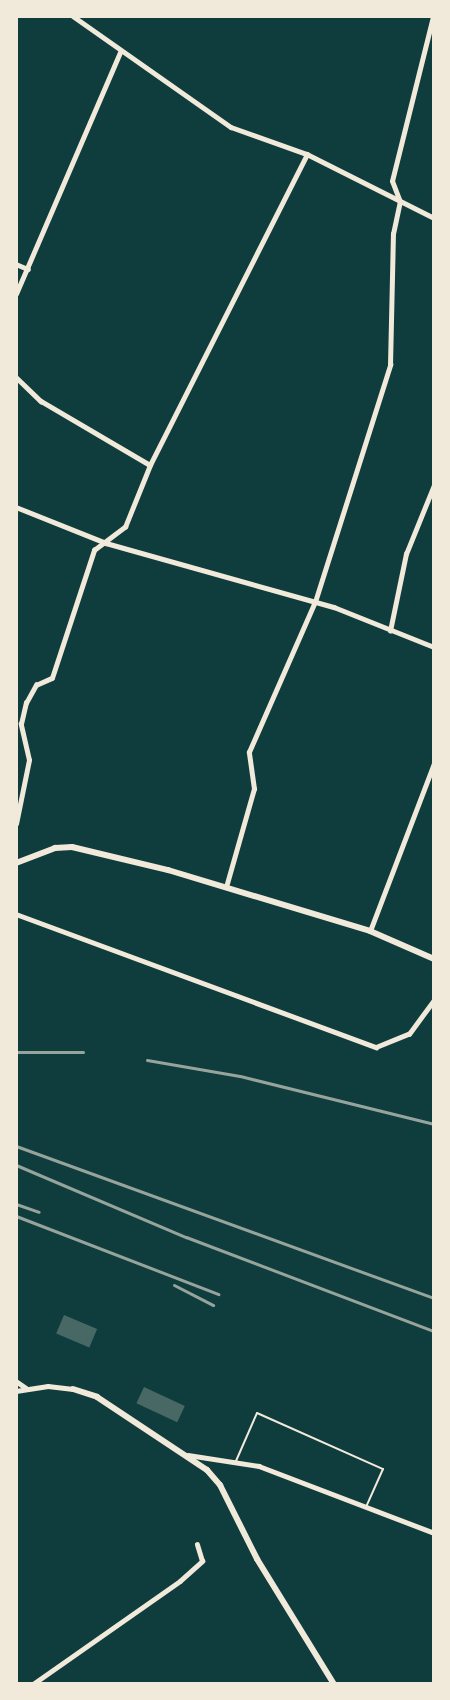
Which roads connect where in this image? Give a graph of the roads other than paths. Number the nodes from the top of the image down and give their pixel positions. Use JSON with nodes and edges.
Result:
{"nodes":[{"id":1,"x":73,"y":16,"type":"edge"},
{"id":2,"x":433,"y":16,"type":"edge"},
{"id":3,"x":120,"y":52,"type":"junction"},
{"id":4,"x":307,"y":154,"type":"junction"},
{"id":5,"x":400,"y":202,"type":"junction"},
{"id":6,"x":434,"y":218,"type":"edge"},
{"id":7,"x":16,"y":264,"type":"edge"},
{"id":8,"x":28,"y":269,"type":"junction"},
{"id":9,"x":16,"y":294,"type":"edge"},
{"id":10,"x":16,"y":377,"type":"edge"},
{"id":11,"x":150,"y":465,"type":"junction"},
{"id":12,"x":434,"y":485,"type":"edge"},
{"id":13,"x":16,"y":507,"type":"edge"},
{"id":14,"x":106,"y":543,"type":"junction"},
{"id":15,"x":315,"y":602,"type":"junction"},
{"id":16,"x":390,"y":631,"type":"junction"},
{"id":17,"x":434,"y":647,"type":"edge"},
{"id":18,"x":434,"y":763,"type":"edge"},
{"id":19,"x":16,"y":824,"type":"edge"},
{"id":20,"x":16,"y":863,"type":"edge"},
{"id":21,"x":226,"y":887,"type":"junction"},
{"id":22,"x":16,"y":914,"type":"edge"},
{"id":23,"x":370,"y":930,"type":"junction"},
{"id":24,"x":434,"y":959,"type":"edge"},
{"id":25,"x":434,"y":1000,"type":"edge"},
{"id":26,"x":16,"y":1381,"type":"edge"},
{"id":27,"x":26,"y":1388,"type":"junction"},
{"id":28,"x":73,"y":1389,"type":"joint"},
{"id":29,"x":16,"y":1391,"type":"edge"},
{"id":30,"x":188,"y":1455,"type":"junction"},
{"id":31,"x":235,"y":1463,"type":"junction"},
{"id":32,"x":366,"y":1507,"type":"junction"},
{"id":33,"x":434,"y":1533,"type":"edge"},
{"id":34,"x":197,"y":1545,"type":"dead end"},
{"id":35,"x":33,"y":1683,"type":"edge"},
{"id":36,"x":334,"y":1683,"type":"edge"}],
"edges":[{"from":1,"to":3,"type":"street"},
{"from":2,"to":5,"type":"street"},
{"from":3,"to":4,"type":"street"},
{"from":3,"to":8,"type":"street"},
{"from":4,"to":5,"type":"street"},
{"from":4,"to":11,"type":"street"},
{"from":5,"to":6,"type":"street"},
{"from":5,"to":15,"type":"street"},
{"from":7,"to":8,"type":"street"},
{"from":8,"to":9,"type":"street"},
{"from":10,"to":11,"type":"street"},
{"from":11,"to":14,"type":"street"},
{"from":12,"to":16,"type":"street"},
{"from":13,"to":14,"type":"street"},
{"from":14,"to":15,"type":"street"},
{"from":14,"to":19,"type":"street"},
{"from":15,"to":16,"type":"street"},
{"from":15,"to":21,"type":"street"},
{"from":16,"to":17,"type":"street"},
{"from":18,"to":23,"type":"street"},
{"from":20,"to":21,"type":"street"},
{"from":21,"to":23,"type":"street"},
{"from":22,"to":25,"type":"street"},
{"from":23,"to":24,"type":"street"},
{"from":26,"to":27,"type":"street"},
{"from":27,"to":28,"type":"street"},
{"from":27,"to":29,"type":"street"},
{"from":28,"to":30,"type":"street"},
{"from":30,"to":31,"type":"street"},
{"from":30,"to":36,"type":"street"},
{"from":31,"to":32,"type":"street"},
{"from":31,"to":32,"type":"lane"},
{"from":32,"to":33,"type":"street"},
{"from":34,"to":35,"type":"street"}]}
